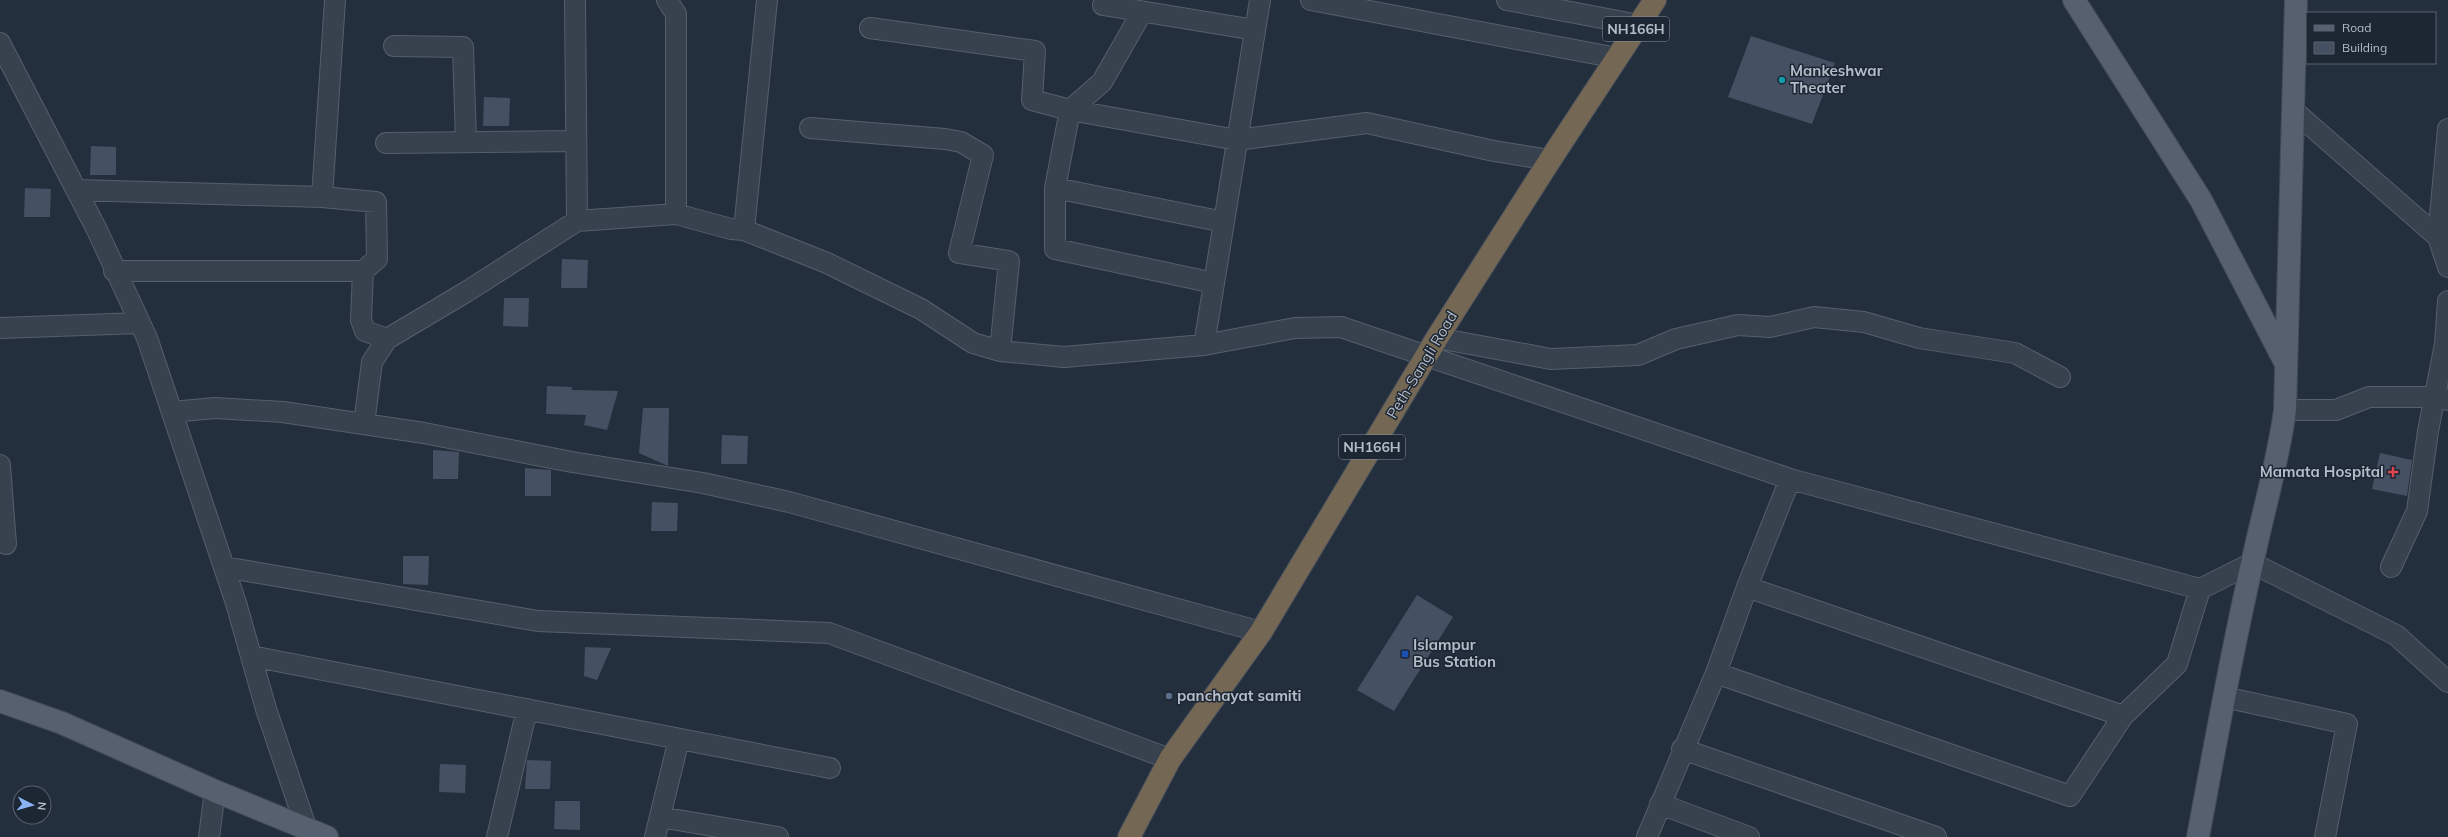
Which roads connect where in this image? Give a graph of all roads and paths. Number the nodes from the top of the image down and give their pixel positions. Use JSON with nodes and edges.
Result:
{"nodes":[{"id":1,"x":335,"y":0,"type":"edge"},
{"id":2,"x":576,"y":0,"type":"edge"},
{"id":3,"x":667,"y":0,"type":"edge"},
{"id":4,"x":767,"y":0,"type":"edge"},
{"id":5,"x":1260,"y":0,"type":"edge"},
{"id":6,"x":1311,"y":0,"type":"edge"},
{"id":7,"x":1507,"y":0,"type":"edge"},
{"id":8,"x":1655,"y":0,"type":"edge"},
{"id":9,"x":2074,"y":0,"type":"edge"},
{"id":10,"x":2296,"y":0,"type":"edge"},
{"id":11,"x":1103,"y":5,"type":"dead end"},
{"id":12,"x":1142,"y":12,"type":"junction"},
{"id":13,"x":1639,"y":25,"type":"junction"},
{"id":14,"x":870,"y":28,"type":"dead end"},
{"id":15,"x":1255,"y":30,"type":"junction"},
{"id":16,"x":0,"y":44,"type":"edge"},
{"id":17,"x":394,"y":46,"type":"dead end"},
{"id":18,"x":1617,"y":58,"type":"junction"},
{"id":19,"x":1070,"y":110,"type":"junction"},
{"id":20,"x":2294,"y":111,"type":"junction"},
{"id":21,"x":810,"y":128,"type":"dead end"},
{"id":22,"x":2448,"y":129,"type":"edge"},
{"id":23,"x":1237,"y":140,"type":"junction"},
{"id":24,"x":575,"y":141,"type":"junction"},
{"id":25,"x":466,"y":142,"type":"junction"},
{"id":26,"x":386,"y":144,"type":"dead end"},
{"id":27,"x":1550,"y":160,"type":"junction"},
{"id":28,"x":1055,"y":188,"type":"junction"},
{"id":29,"x":76,"y":190,"type":"junction"},
{"id":30,"x":322,"y":197,"type":"junction"},
{"id":31,"x":676,"y":214,"type":"junction"},
{"id":32,"x":577,"y":221,"type":"junction"},
{"id":33,"x":1224,"y":222,"type":"junction"},
{"id":34,"x":744,"y":230,"type":"junction"},
{"id":35,"x":2443,"y":238,"type":"edge"},
{"id":36,"x":2448,"y":267,"type":"edge"},
{"id":37,"x":114,"y":271,"type":"junction"},
{"id":38,"x":363,"y":271,"type":"junction"},
{"id":39,"x":1214,"y":283,"type":"junction"},
{"id":40,"x":2448,"y":301,"type":"edge"},
{"id":41,"x":140,"y":323,"type":"junction"},
{"id":42,"x":0,"y":328,"type":"edge"},
{"id":43,"x":387,"y":340,"type":"junction"},
{"id":44,"x":1204,"y":345,"type":"junction"},
{"id":45,"x":2446,"y":345,"type":"edge"},
{"id":46,"x":1432,"y":347,"type":"junction"},
{"id":47,"x":1000,"y":351,"type":"junction"},
{"id":48,"x":2287,"y":365,"type":"junction"},
{"id":49,"x":2060,"y":377,"type":"dead end"},
{"id":50,"x":2441,"y":398,"type":"edge"},
{"id":51,"x":2285,"y":410,"type":"junction"},
{"id":52,"x":172,"y":412,"type":"junction"},
{"id":53,"x":364,"y":424,"type":"junction"},
{"id":54,"x":0,"y":465,"type":"edge"},
{"id":55,"x":1790,"y":479,"type":"junction"},
{"id":56,"x":6,"y":544,"type":"dead end"},
{"id":57,"x":2252,"y":563,"type":"junction"},
{"id":58,"x":224,"y":567,"type":"junction"},
{"id":59,"x":2391,"y":567,"type":"dead end"},
{"id":60,"x":1747,"y":587,"type":"junction"},
{"id":61,"x":2200,"y":589,"type":"junction"},
{"id":62,"x":1261,"y":632,"type":"junction"},
{"id":63,"x":251,"y":656,"type":"junction"},
{"id":64,"x":1716,"y":673,"type":"junction"},
{"id":65,"x":2448,"y":682,"type":"edge"},
{"id":66,"x":2224,"y":696,"type":"junction"},
{"id":67,"x":0,"y":701,"type":"edge"},
{"id":68,"x":527,"y":709,"type":"junction"},
{"id":69,"x":2123,"y":716,"type":"junction"},
{"id":70,"x":679,"y":739,"type":"junction"},
{"id":71,"x":1682,"y":749,"type":"junction"},
{"id":72,"x":1170,"y":759,"type":"junction"},
{"id":73,"x":830,"y":768,"type":"dead end"},
{"id":74,"x":215,"y":791,"type":"junction"},
{"id":75,"x":1660,"y":804,"type":"junction"},
{"id":76,"x":660,"y":816,"type":"junction"},
{"id":77,"x":307,"y":834,"type":"edge"},
{"id":78,"x":209,"y":837,"type":"edge"},
{"id":79,"x":327,"y":837,"type":"edge"},
{"id":80,"x":497,"y":837,"type":"edge"},
{"id":81,"x":656,"y":837,"type":"edge"},
{"id":82,"x":778,"y":837,"type":"edge"},
{"id":83,"x":1129,"y":837,"type":"edge"},
{"id":84,"x":1647,"y":837,"type":"edge"},
{"id":85,"x":1749,"y":837,"type":"edge"},
{"id":86,"x":1936,"y":837,"type":"edge"},
{"id":87,"x":2198,"y":837,"type":"edge"},
{"id":88,"x":2325,"y":837,"type":"edge"}],
"edges":[{"from":1,"to":30,"type":"street"},
{"from":2,"to":24,"type":"street"},
{"from":3,"to":31,"type":"street"},
{"from":4,"to":34,"type":"street"},
{"from":5,"to":15,"type":"street"},
{"from":6,"to":18,"type":"street"},
{"from":7,"to":13,"type":"street"},
{"from":8,"to":13,"type":"highway","number":"NH166H"},
{"from":9,"to":48,"type":"main road"},
{"from":10,"to":20,"type":"main road"},
{"from":11,"to":12,"type":"street"},
{"from":12,"to":15,"type":"street"},
{"from":12,"to":19,"type":"street"},
{"from":13,"to":18,"type":"highway","number":"NH166H"},
{"from":14,"to":19,"type":"street"},
{"from":15,"to":23,"type":"street"},
{"from":16,"to":29,"type":"street"},
{"from":17,"to":25,"type":"street"},
{"from":18,"to":27,"type":"highway","name":"Peth-Sangli Road","number":"NH166H"},
{"from":19,"to":23,"type":"street"},
{"from":19,"to":28,"type":"street"},
{"from":20,"to":35,"type":"street"},
{"from":20,"to":48,"type":"main road"},
{"from":21,"to":47,"type":"street"},
{"from":22,"to":35,"type":"street"},
{"from":23,"to":27,"type":"street"},
{"from":23,"to":33,"type":"street"},
{"from":24,"to":25,"type":"street"},
{"from":24,"to":32,"type":"street"},
{"from":25,"to":26,"type":"street"},
{"from":27,"to":46,"type":"highway","name":"Peth-Sangli Road","number":"NH166H"},
{"from":28,"to":33,"type":"street"},
{"from":28,"to":39,"type":"street"},
{"from":29,"to":30,"type":"street"},
{"from":29,"to":37,"type":"street"},
{"from":30,"to":38,"type":"street"},
{"from":31,"to":32,"type":"street"},
{"from":31,"to":34,"type":"street"},
{"from":32,"to":43,"type":"street"},
{"from":33,"to":39,"type":"street"},
{"from":34,"to":47,"type":"street"},
{"from":35,"to":36,"type":"street"},
{"from":37,"to":38,"type":"street"},
{"from":37,"to":41,"type":"street"},
{"from":38,"to":43,"type":"street"},
{"from":39,"to":44,"type":"street"},
{"from":40,"to":45,"type":"street"},
{"from":41,"to":42,"type":"street"},
{"from":41,"to":52,"type":"street"},
{"from":43,"to":53,"type":"street"},
{"from":44,"to":46,"type":"street"},
{"from":44,"to":47,"type":"street"},
{"from":45,"to":50,"type":"street"},
{"from":46,"to":49,"type":"street"},
{"from":46,"to":55,"type":"street"},
{"from":46,"to":62,"type":"highway","name":"Peth-Sangli Road","number":"NH166H"},
{"from":48,"to":51,"type":"main road"},
{"from":50,"to":51,"type":"street"},
{"from":50,"to":59,"type":"street"},
{"from":51,"to":57,"type":"main road"},
{"from":52,"to":53,"type":"street"},
{"from":52,"to":58,"type":"street"},
{"from":53,"to":62,"type":"street"},
{"from":54,"to":56,"type":"street"},
{"from":55,"to":60,"type":"street"},
{"from":55,"to":61,"type":"street"},
{"from":57,"to":61,"type":"street"},
{"from":57,"to":65,"type":"street"},
{"from":57,"to":66,"type":"main road"},
{"from":58,"to":63,"type":"street"},
{"from":58,"to":72,"type":"street"},
{"from":60,"to":64,"type":"street"},
{"from":60,"to":69,"type":"street"},
{"from":61,"to":69,"type":"street"},
{"from":62,"to":72,"type":"highway","name":"Peth-Sangli Road","number":"NH166H"},
{"from":63,"to":68,"type":"street"},
{"from":63,"to":77,"type":"street"},
{"from":64,"to":69,"type":"street"},
{"from":64,"to":71,"type":"street"},
{"from":66,"to":87,"type":"main road"},
{"from":66,"to":88,"type":"street"},
{"from":67,"to":74,"type":"main road"},
{"from":68,"to":70,"type":"street"},
{"from":68,"to":80,"type":"street"},
{"from":70,"to":73,"type":"street"},
{"from":70,"to":76,"type":"street"},
{"from":71,"to":75,"type":"street"},
{"from":71,"to":86,"type":"street"},
{"from":72,"to":83,"type":"highway","name":"Peth-Sangli Road","number":"NH166H"},
{"from":74,"to":77,"type":"main road"},
{"from":74,"to":78,"type":"street"},
{"from":75,"to":84,"type":"street"},
{"from":75,"to":85,"type":"street"},
{"from":76,"to":81,"type":"street"},
{"from":76,"to":82,"type":"street"},
{"from":77,"to":79,"type":"main road"}]}
